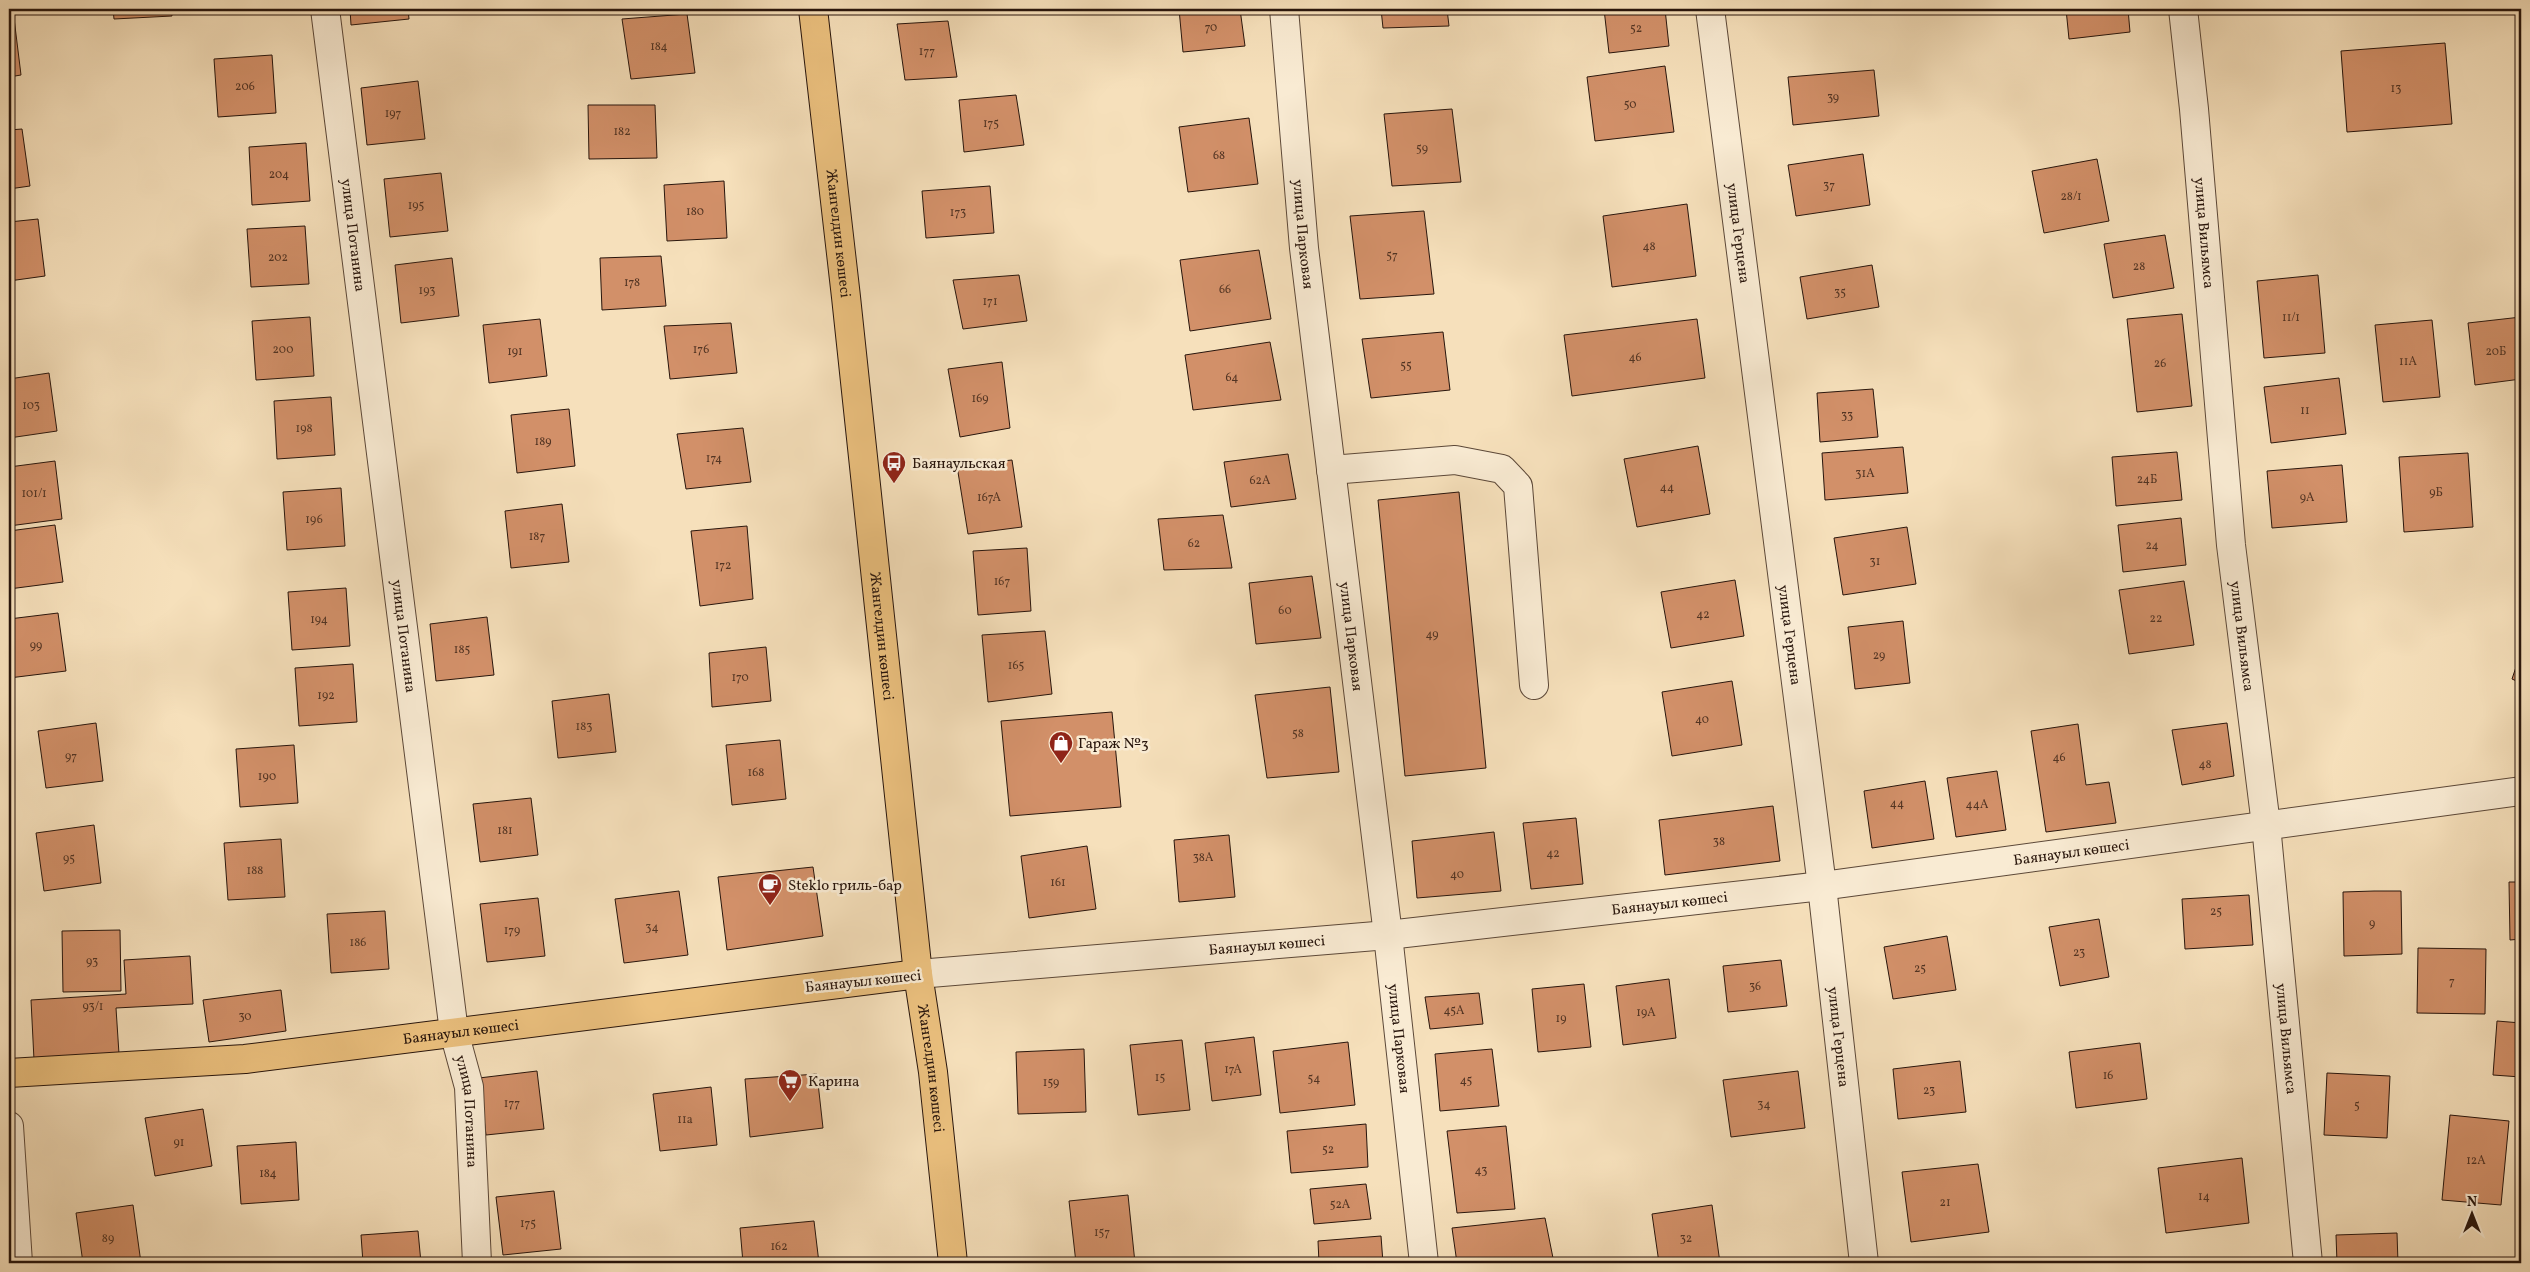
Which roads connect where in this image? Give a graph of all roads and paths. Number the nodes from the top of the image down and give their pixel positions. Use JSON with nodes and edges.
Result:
{"nodes":[{"id":1,"x":325,"y":9,"type":"edge"},
{"id":2,"x":813,"y":9,"type":"edge"},
{"id":3,"x":1284,"y":9,"type":"edge"},
{"id":4,"x":1710,"y":9,"type":"edge"},
{"id":5,"x":2183,"y":9,"type":"edge"},
{"id":6,"x":1331,"y":470,"type":"junction"},
{"id":7,"x":1534,"y":685,"type":"dead end"},
{"id":8,"x":2521,"y":790,"type":"edge"},
{"id":9,"x":2266,"y":825,"type":"junction"},
{"id":10,"x":1822,"y":886,"type":"junction"},
{"id":11,"x":1388,"y":935,"type":"junction"},
{"id":12,"x":918,"y":974,"type":"junction"},
{"id":13,"x":454,"y":1032,"type":"junction"},
{"id":14,"x":9,"y":1073,"type":"edge"},
{"id":15,"x":9,"y":1126,"type":"edge"},
{"id":16,"x":18,"y":1263,"type":"edge"},
{"id":17,"x":477,"y":1263,"type":"edge"},
{"id":18,"x":953,"y":1263,"type":"edge"},
{"id":19,"x":1424,"y":1263,"type":"edge"},
{"id":20,"x":1864,"y":1263,"type":"edge"},
{"id":21,"x":2308,"y":1263,"type":"edge"}],
"edges":[{"from":1,"to":13,"type":"street","name":"улица Потанина"},
{"from":2,"to":12,"type":"main road","name":"Жангелдин көшесі"},
{"from":3,"to":6,"type":"street","name":"улица Парковая"},
{"from":4,"to":10,"type":"street","name":"улица Герцена"},
{"from":5,"to":9,"type":"street","name":"улица Вильямса"},
{"from":6,"to":7,"type":"street"},
{"from":6,"to":11,"type":"street","name":"улица Парковая"},
{"from":8,"to":9,"type":"street","name":"Баянауыл көшесі"},
{"from":9,"to":10,"type":"street","name":"Баянауыл көшесі"},
{"from":9,"to":21,"type":"street","name":"улица Вильямса"},
{"from":10,"to":11,"type":"street","name":"Баянауыл көшесі"},
{"from":10,"to":20,"type":"street","name":"улица Герцена"},
{"from":11,"to":12,"type":"street","name":"Баянауыл көшесі"},
{"from":11,"to":19,"type":"street","name":"улица Парковая"},
{"from":12,"to":13,"type":"main road","name":"Баянауыл көшесі"},
{"from":12,"to":18,"type":"main road","name":"Жангелдин көшесі"},
{"from":13,"to":14,"type":"main road","name":"Баянауыл көшесі"},
{"from":13,"to":17,"type":"street","name":"улица Потанина"},
{"from":15,"to":16,"type":"street"}]}
